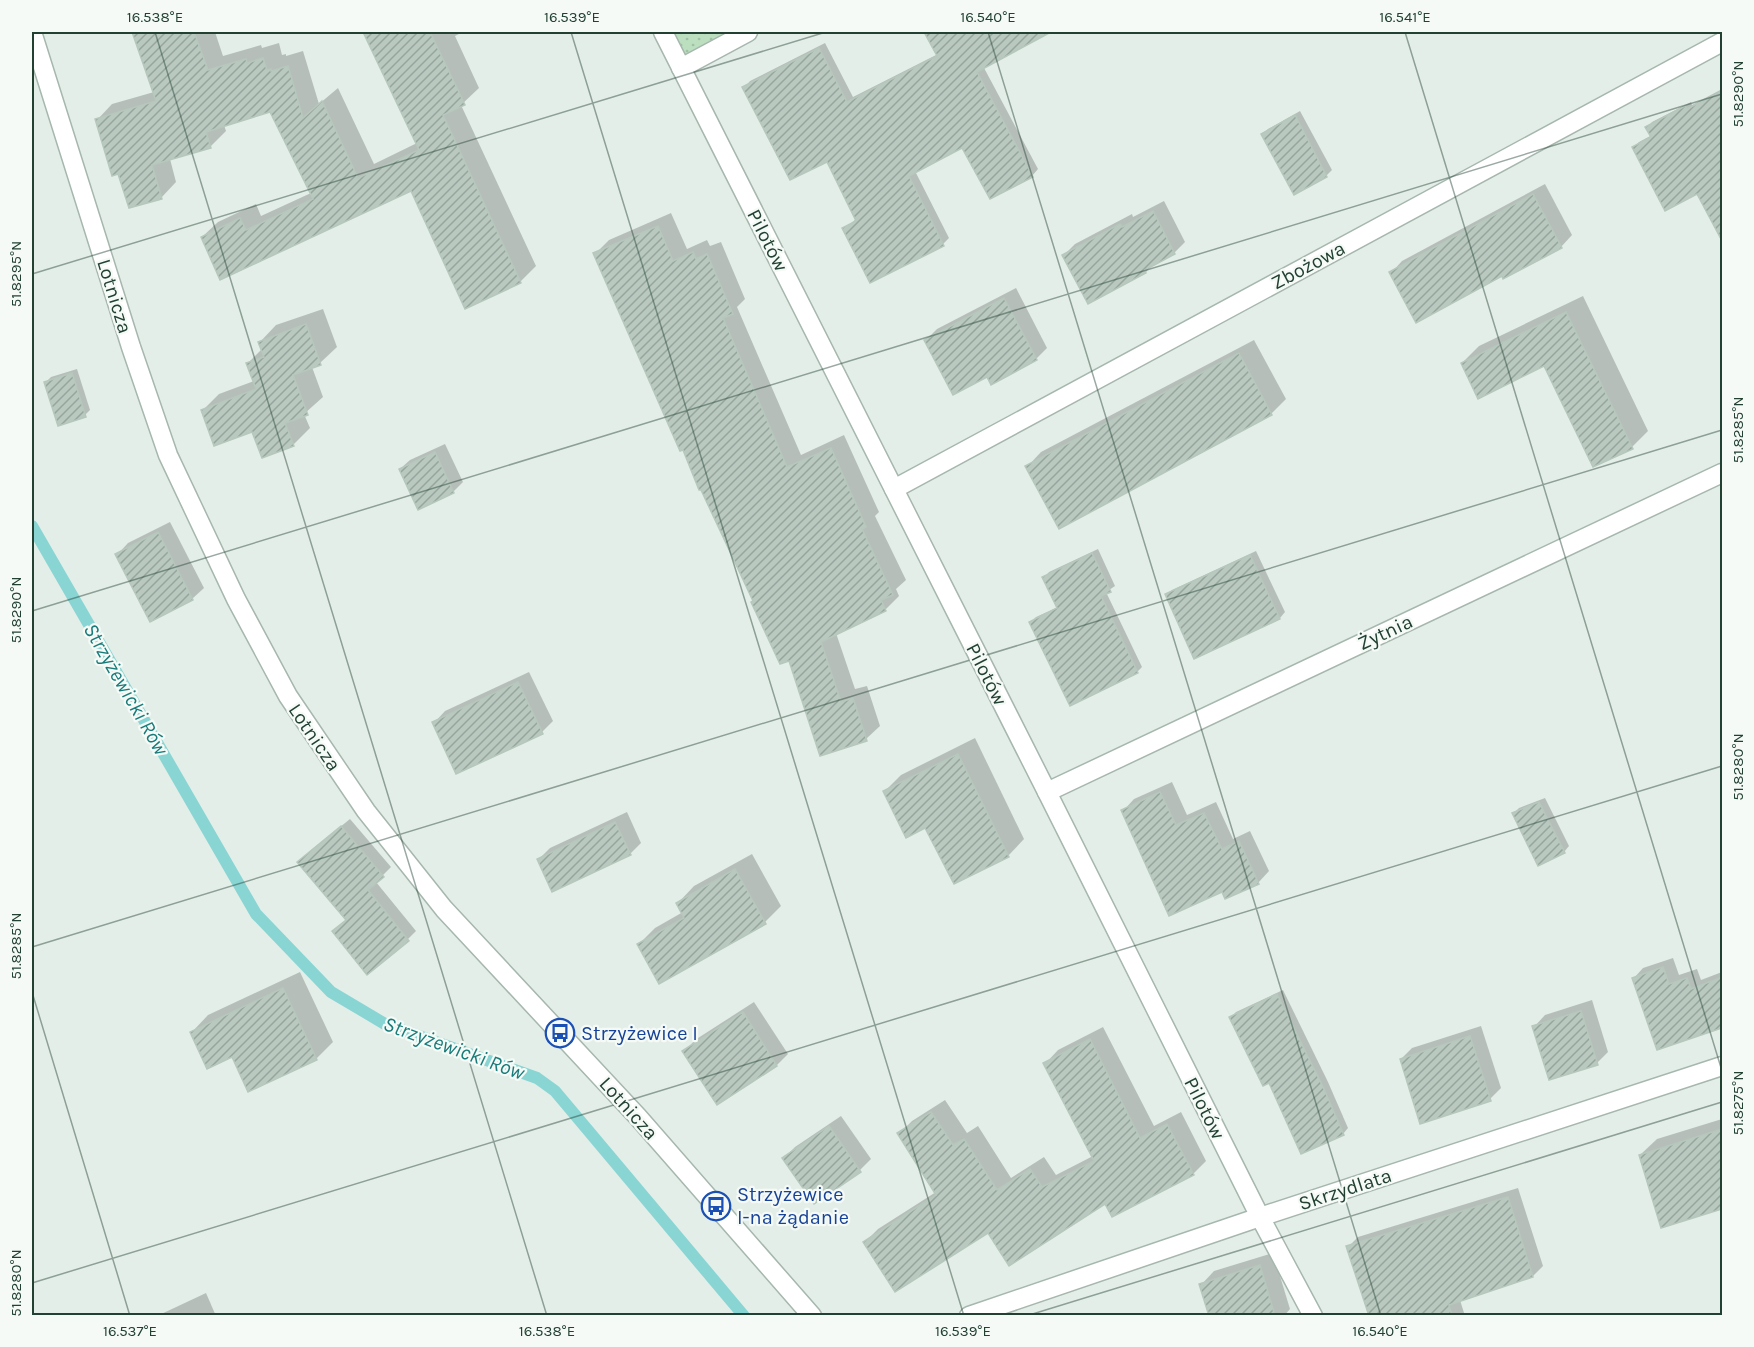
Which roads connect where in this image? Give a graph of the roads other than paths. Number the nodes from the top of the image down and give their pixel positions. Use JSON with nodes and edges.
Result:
{"nodes":[{"id":1,"x":32,"y":32,"type":"edge"},
{"id":2,"x":663,"y":32,"type":"edge"},
{"id":3,"x":748,"y":32,"type":"edge"},
{"id":4,"x":1722,"y":42,"type":"edge"},
{"id":5,"x":681,"y":68,"type":"junction"},
{"id":6,"x":1722,"y":473,"type":"edge"},
{"id":7,"x":894,"y":489,"type":"junction"},
{"id":8,"x":1047,"y":792,"type":"junction"},
{"id":9,"x":1722,"y":1066,"type":"edge"},
{"id":10,"x":1260,"y":1217,"type":"junction"},
{"id":11,"x":812,"y":1316,"type":"edge"},
{"id":12,"x":969,"y":1316,"type":"edge"},
{"id":13,"x":1313,"y":1316,"type":"edge"}],
"edges":[{"from":1,"to":11,"type":"street","name":"Lotnicza"},
{"from":2,"to":5,"type":"street","name":"Pilotów"},
{"from":3,"to":5,"type":"street"},
{"from":4,"to":7,"type":"street","name":"Zbożowa"},
{"from":5,"to":7,"type":"street","name":"Pilotów"},
{"from":6,"to":8,"type":"street","name":"Żytnia"},
{"from":7,"to":8,"type":"street","name":"Pilotów"},
{"from":8,"to":10,"type":"street","name":"Pilotów"},
{"from":9,"to":10,"type":"street","name":"Skrzydlata"},
{"from":10,"to":12,"type":"street","name":"Skrzydlata"},
{"from":10,"to":13,"type":"street","name":"Pilotów"}]}
